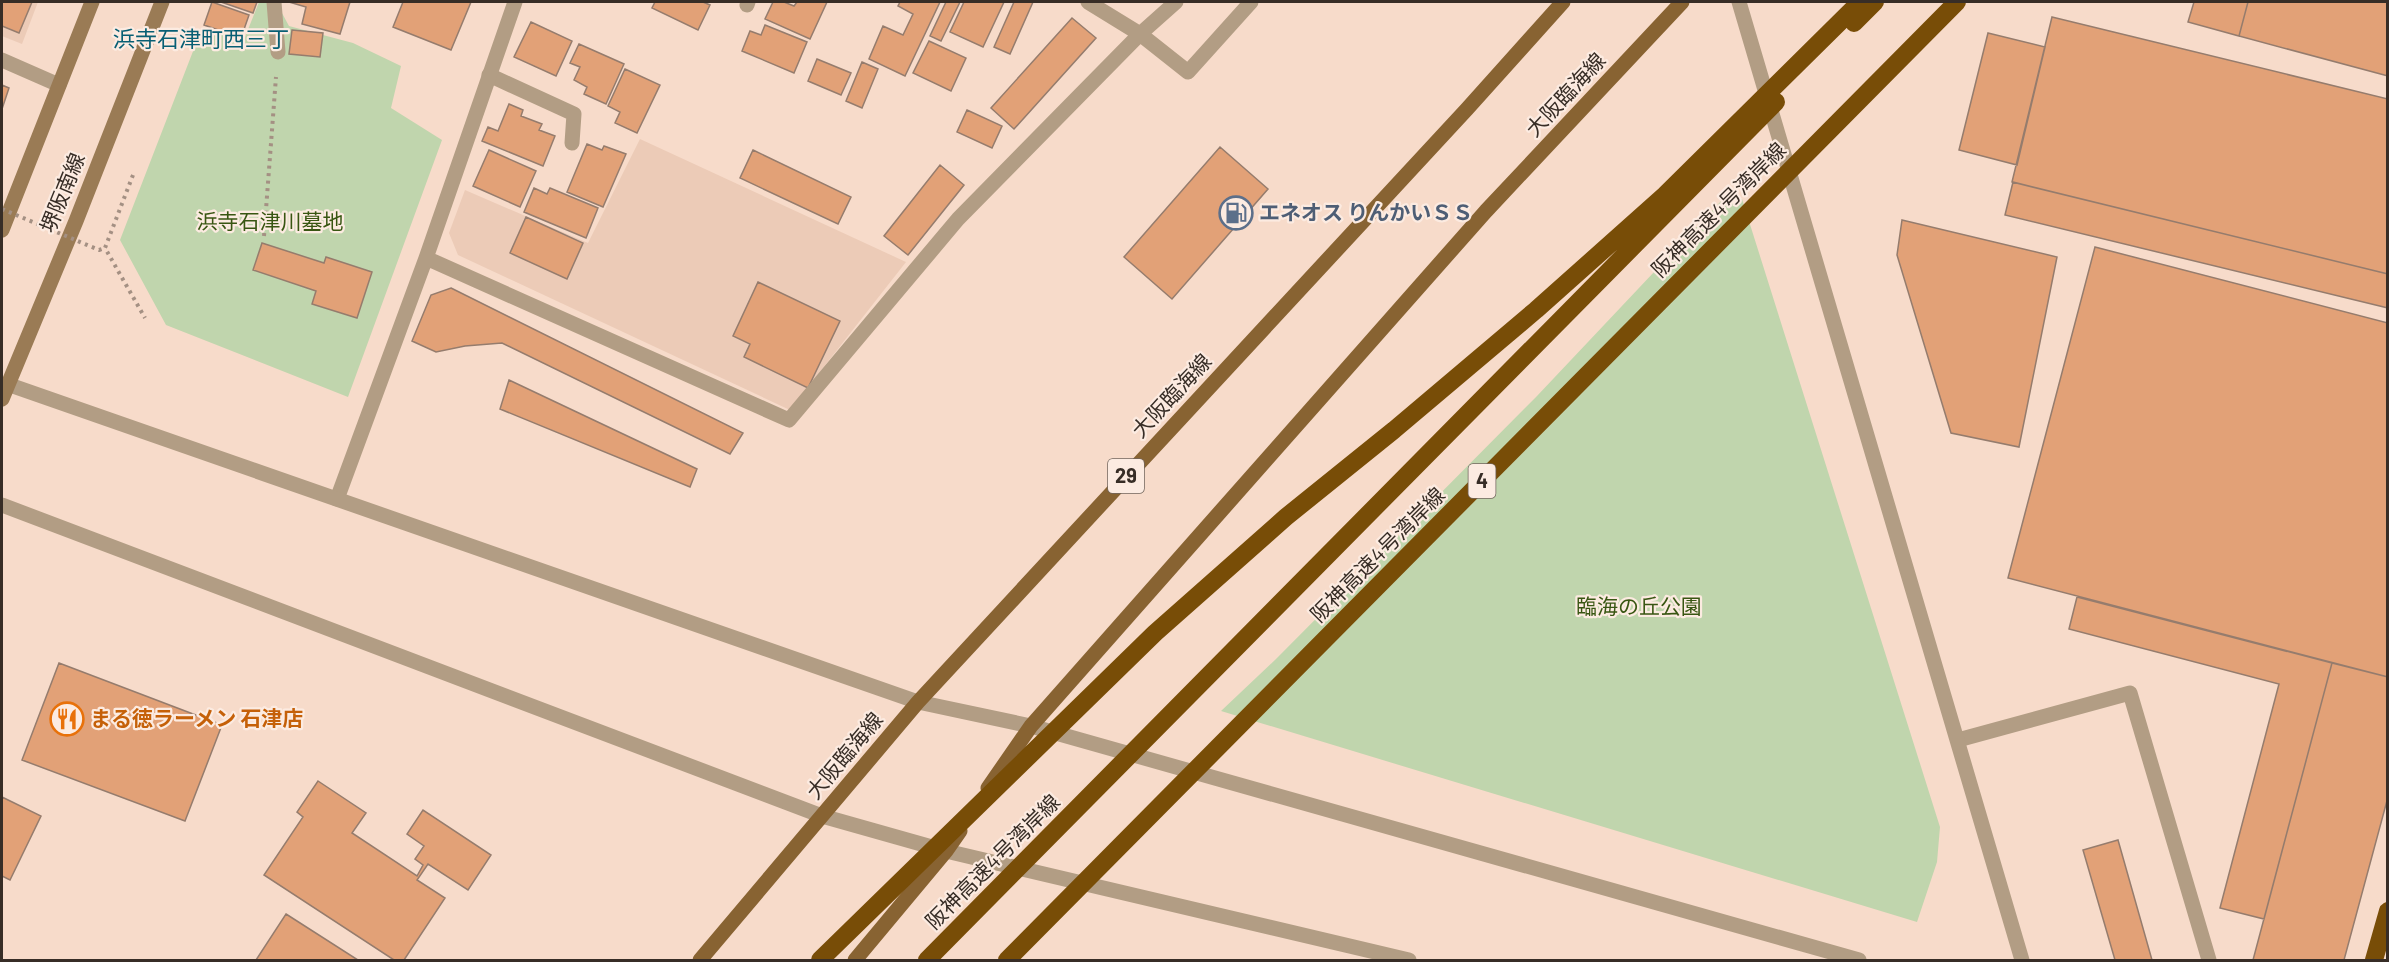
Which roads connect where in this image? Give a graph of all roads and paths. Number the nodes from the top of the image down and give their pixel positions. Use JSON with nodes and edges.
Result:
{"nodes":[{"id":1,"x":92,"y":2,"type":"edge"},
{"id":2,"x":162,"y":2,"type":"edge"},
{"id":3,"x":274,"y":2,"type":"edge"},
{"id":4,"x":515,"y":2,"type":"edge"},
{"id":5,"x":1088,"y":2,"type":"edge"},
{"id":6,"x":1176,"y":2,"type":"edge"},
{"id":7,"x":1251,"y":2,"type":"edge"},
{"id":8,"x":1563,"y":2,"type":"edge"},
{"id":9,"x":1682,"y":2,"type":"edge"},
{"id":10,"x":1738,"y":2,"type":"edge"},
{"id":11,"x":1860,"y":2,"type":"edge"},
{"id":12,"x":1875,"y":2,"type":"edge"},
{"id":13,"x":1957,"y":2,"type":"edge"},
{"id":14,"x":1140,"y":34,"type":"junction"},
{"id":15,"x":278,"y":52,"type":"joint"},
{"id":16,"x":2,"y":60,"type":"edge"},
{"id":17,"x":489,"y":75,"type":"junction"},
{"id":18,"x":59,"y":85,"type":"junction"},
{"id":19,"x":572,"y":143,"type":"dead end"},
{"id":20,"x":133,"y":175,"type":"dead end"},
{"id":21,"x":2,"y":209,"type":"edge"},
{"id":22,"x":2,"y":230,"type":"edge"},
{"id":23,"x":264,"y":236,"type":"dead end"},
{"id":24,"x":105,"y":248,"type":"junction"},
{"id":25,"x":426,"y":258,"type":"junction"},
{"id":26,"x":144,"y":318,"type":"dead end"},
{"id":27,"x":4,"y":385,"type":"edge"},
{"id":28,"x":2,"y":399,"type":"edge"},
{"id":29,"x":337,"y":499,"type":"junction"},
{"id":30,"x":2,"y":505,"type":"edge"},
{"id":31,"x":918,"y":702,"type":"junction"},
{"id":32,"x":1031,"y":726,"type":"junction"},
{"id":33,"x":1958,"y":740,"type":"junction"},
{"id":34,"x":822,"y":816,"type":"junction"},
{"id":35,"x":946,"y":851,"type":"junction"},
{"id":36,"x":2388,"y":911,"type":"edge"},
{"id":37,"x":700,"y":960,"type":"edge"},
{"id":38,"x":820,"y":960,"type":"edge"},
{"id":39,"x":855,"y":960,"type":"edge"},
{"id":40,"x":927,"y":960,"type":"edge"},
{"id":41,"x":1007,"y":960,"type":"edge"},
{"id":42,"x":1409,"y":960,"type":"edge"},
{"id":43,"x":1858,"y":960,"type":"edge"},
{"id":44,"x":2022,"y":960,"type":"edge"},
{"id":45,"x":2209,"y":960,"type":"edge"},
{"id":46,"x":2374,"y":960,"type":"edge"}],
"edges":[{"from":1,"to":18,"type":"main road","name":"堺阪南線"},
{"from":2,"to":27,"type":"main road","name":"堺阪南線"},
{"from":3,"to":15,"type":"street"},
{"from":4,"to":17,"type":"street"},
{"from":5,"to":14,"type":"street"},
{"from":6,"to":14,"type":"street"},
{"from":7,"to":14,"type":"street"},
{"from":8,"to":31,"type":"main road","name":"大阪臨海線","number":"29"},
{"from":9,"to":32,"type":"main road","name":"大阪臨海線"},
{"from":10,"to":33,"type":"street"},
{"from":11,"to":38,"type":"highway","bridge":true},
{"from":12,"to":40,"type":"highway","name":"阪神高速4号湾岸線","bridge":true},
{"from":13,"to":41,"type":"highway","name":"阪神高速4号湾岸線","number":"4","bridge":true},
{"from":14,"to":25,"type":"street"},
{"from":15,"to":23,"type":"path"},
{"from":16,"to":18,"type":"street"},
{"from":17,"to":19,"type":"street"},
{"from":17,"to":25,"type":"street"},
{"from":18,"to":22,"type":"main road","name":"堺阪南線"},
{"from":20,"to":24,"type":"path"},
{"from":21,"to":24,"type":"path","bridge":true},
{"from":24,"to":26,"type":"path"},
{"from":25,"to":29,"type":"street"},
{"from":27,"to":28,"type":"main road","name":"堺阪南線"},
{"from":27,"to":29,"type":"street"},
{"from":29,"to":31,"type":"street"},
{"from":30,"to":34,"type":"street"},
{"from":31,"to":32,"type":"street"},
{"from":31,"to":34,"type":"main road","name":"大阪臨海線","number":"29"},
{"from":32,"to":35,"type":"main road","name":"大阪臨海線"},
{"from":32,"to":43,"type":"street"},
{"from":33,"to":44,"type":"street"},
{"from":33,"to":45,"type":"street"},
{"from":34,"to":35,"type":"street"},
{"from":34,"to":37,"type":"main road","name":"大阪臨海線","number":"29"},
{"from":35,"to":39,"type":"main road","name":"大阪臨海線"},
{"from":35,"to":42,"type":"street"},
{"from":36,"to":46,"type":"highway"}]}
